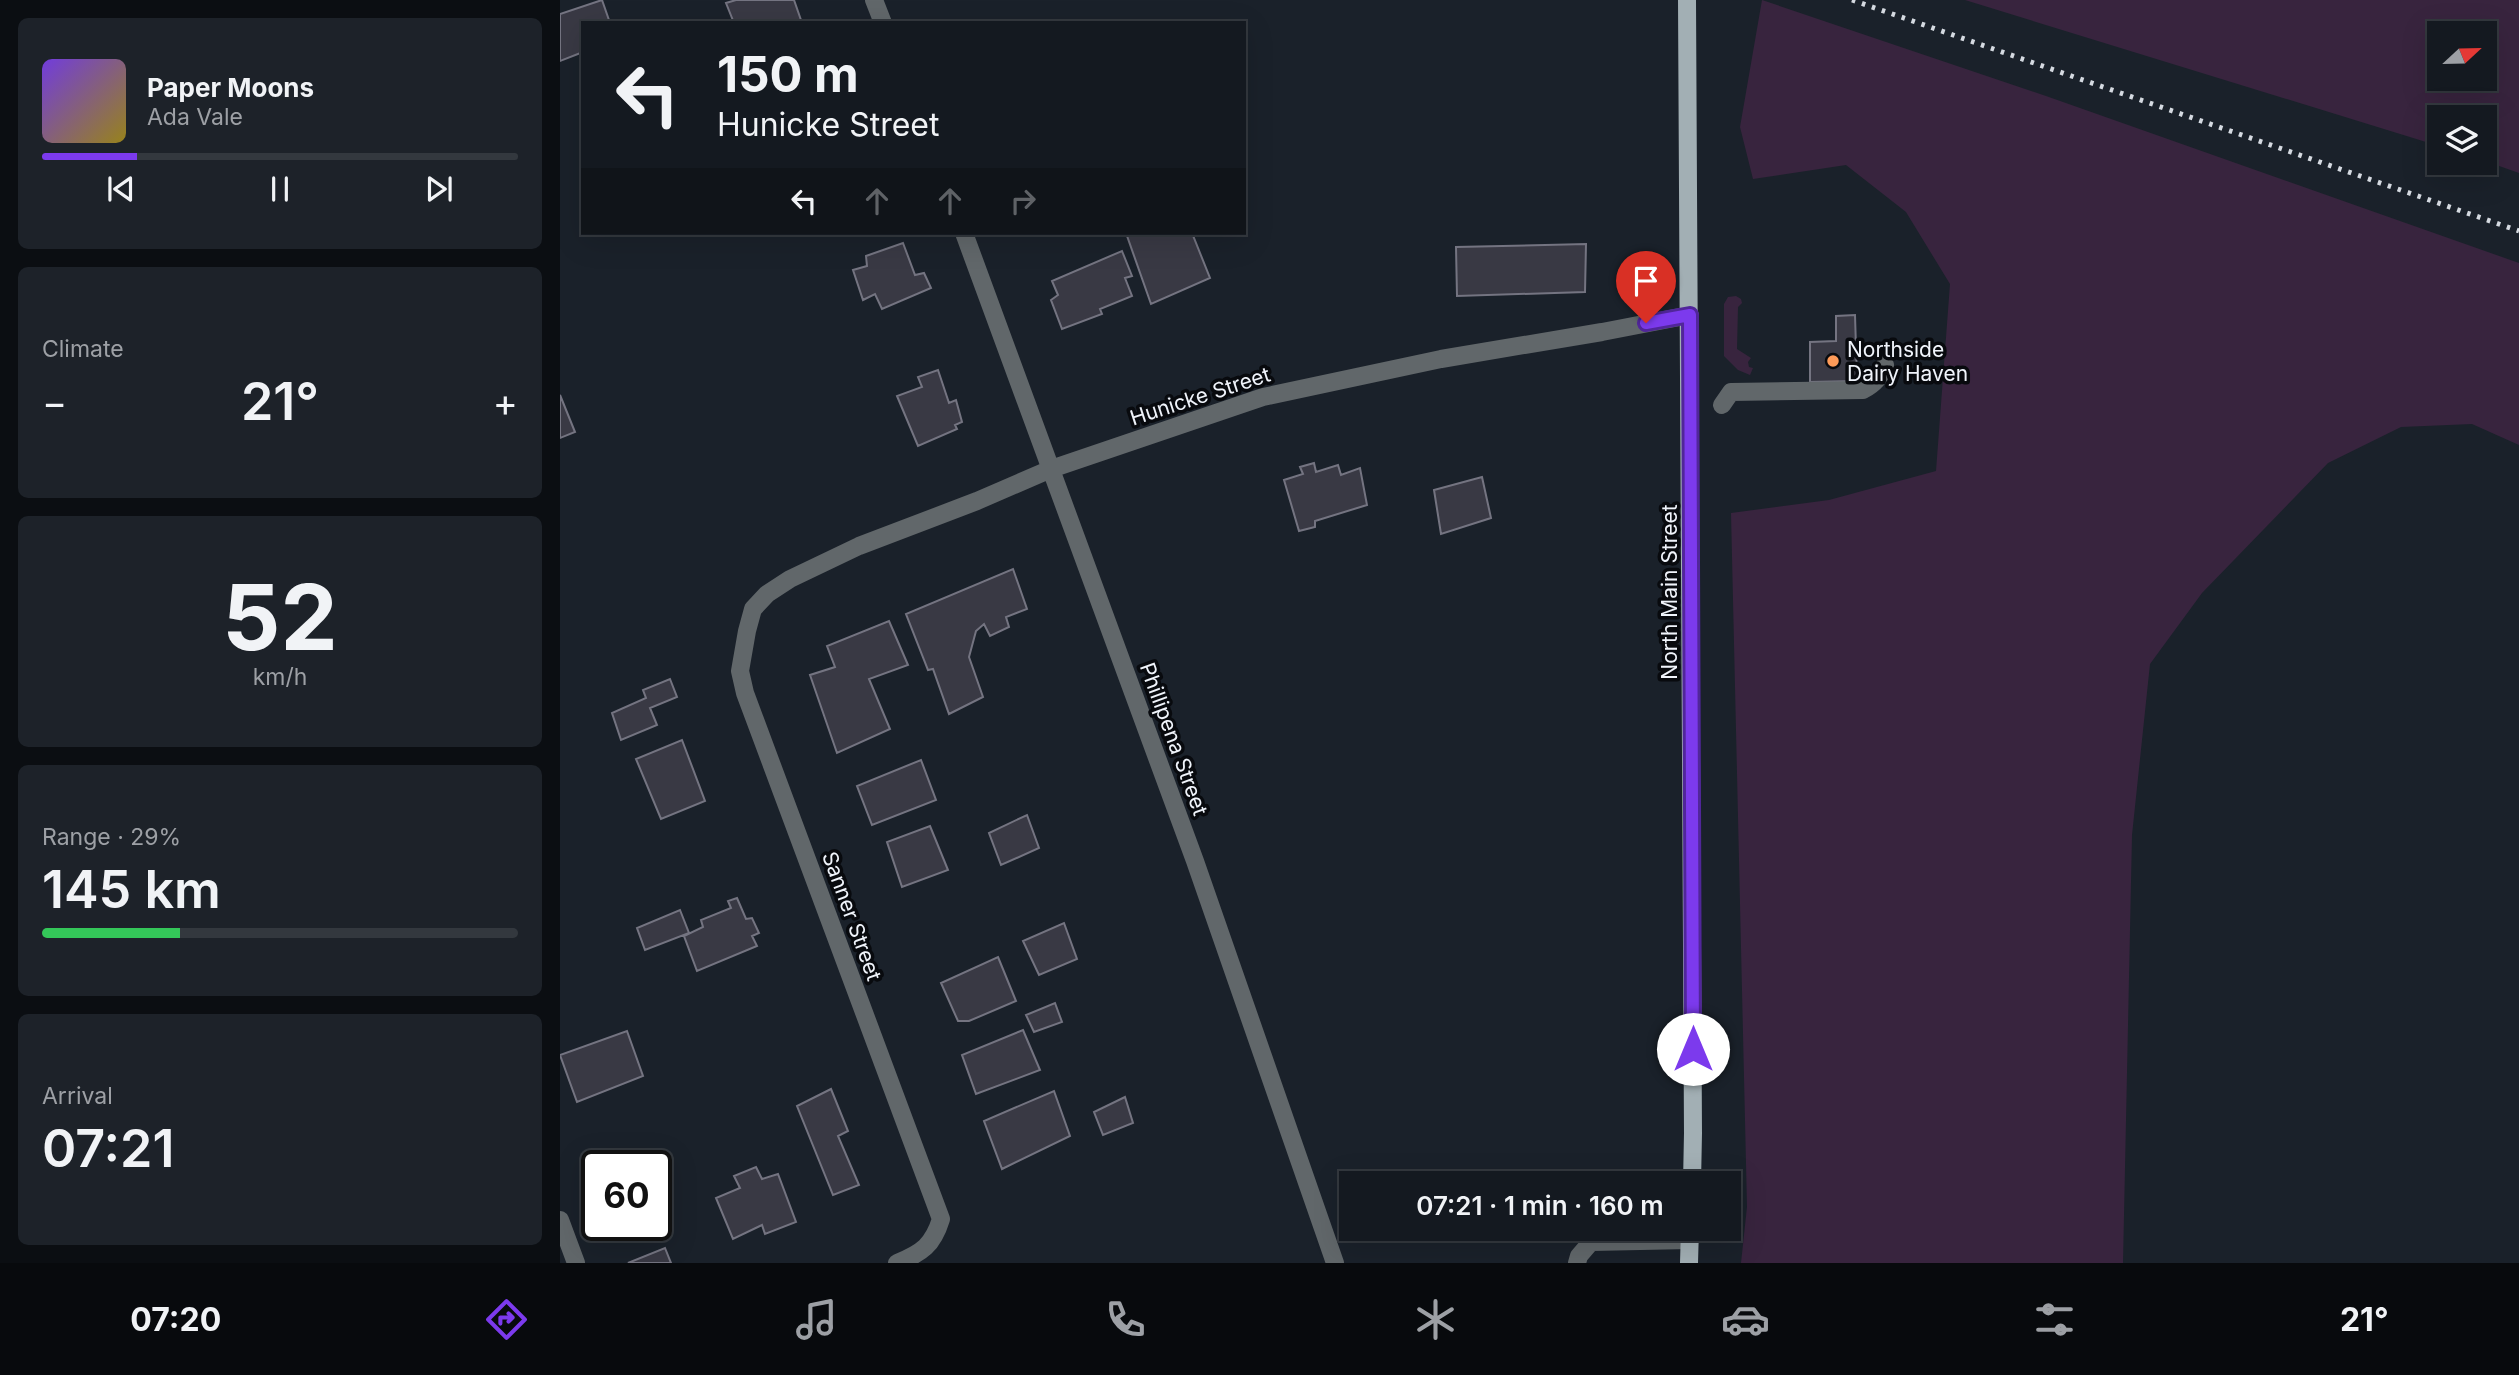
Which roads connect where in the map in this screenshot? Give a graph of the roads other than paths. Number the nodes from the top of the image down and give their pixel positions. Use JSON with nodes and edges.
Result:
{"nodes":[{"id":1,"x":874,"y":0,"type":"edge"},
{"id":2,"x":1687,"y":0,"type":"edge"},
{"id":3,"x":882,"y":21,"type":"edge"},
{"id":4,"x":965,"y":235,"type":"edge"},
{"id":5,"x":1690,"y":315,"type":"junction"},
{"id":6,"x":1885,"y":365,"type":"dead end"},
{"id":7,"x":1722,"y":405,"type":"dead end"},
{"id":8,"x":1051,"y":469,"type":"junction"},
{"id":9,"x":753,"y":609,"type":"joint"},
{"id":10,"x":1692,"y":1171,"type":"edge"},
{"id":11,"x":560,"y":1220,"type":"edge"},
{"id":12,"x":1603,"y":1241,"type":"edge"},
{"id":13,"x":1690,"y":1241,"type":"edge"},
{"id":14,"x":576,"y":1263,"type":"edge"},
{"id":15,"x":897,"y":1263,"type":"edge"},
{"id":16,"x":1335,"y":1263,"type":"edge"},
{"id":17,"x":1577,"y":1263,"type":"edge"},
{"id":18,"x":1689,"y":1263,"type":"edge"}],
"edges":[{"from":1,"to":3,"type":"street"},
{"from":2,"to":5,"type":"main road","name":"North Main Street"},
{"from":4,"to":8,"type":"street","name":"Phillipena Street"},
{"from":5,"to":8,"type":"street","name":"Hunicke Street"},
{"from":5,"to":10,"type":"main road","name":"North Main Street"},
{"from":6,"to":7,"type":"street"},
{"from":8,"to":9,"type":"street","name":"Hunicke Street"},
{"from":8,"to":16,"type":"street","name":"Phillipena Street"},
{"from":9,"to":15,"type":"street","name":"Sanner Street"},
{"from":11,"to":14,"type":"street"},
{"from":12,"to":17,"type":"street"},
{"from":13,"to":18,"type":"main road"}]}
